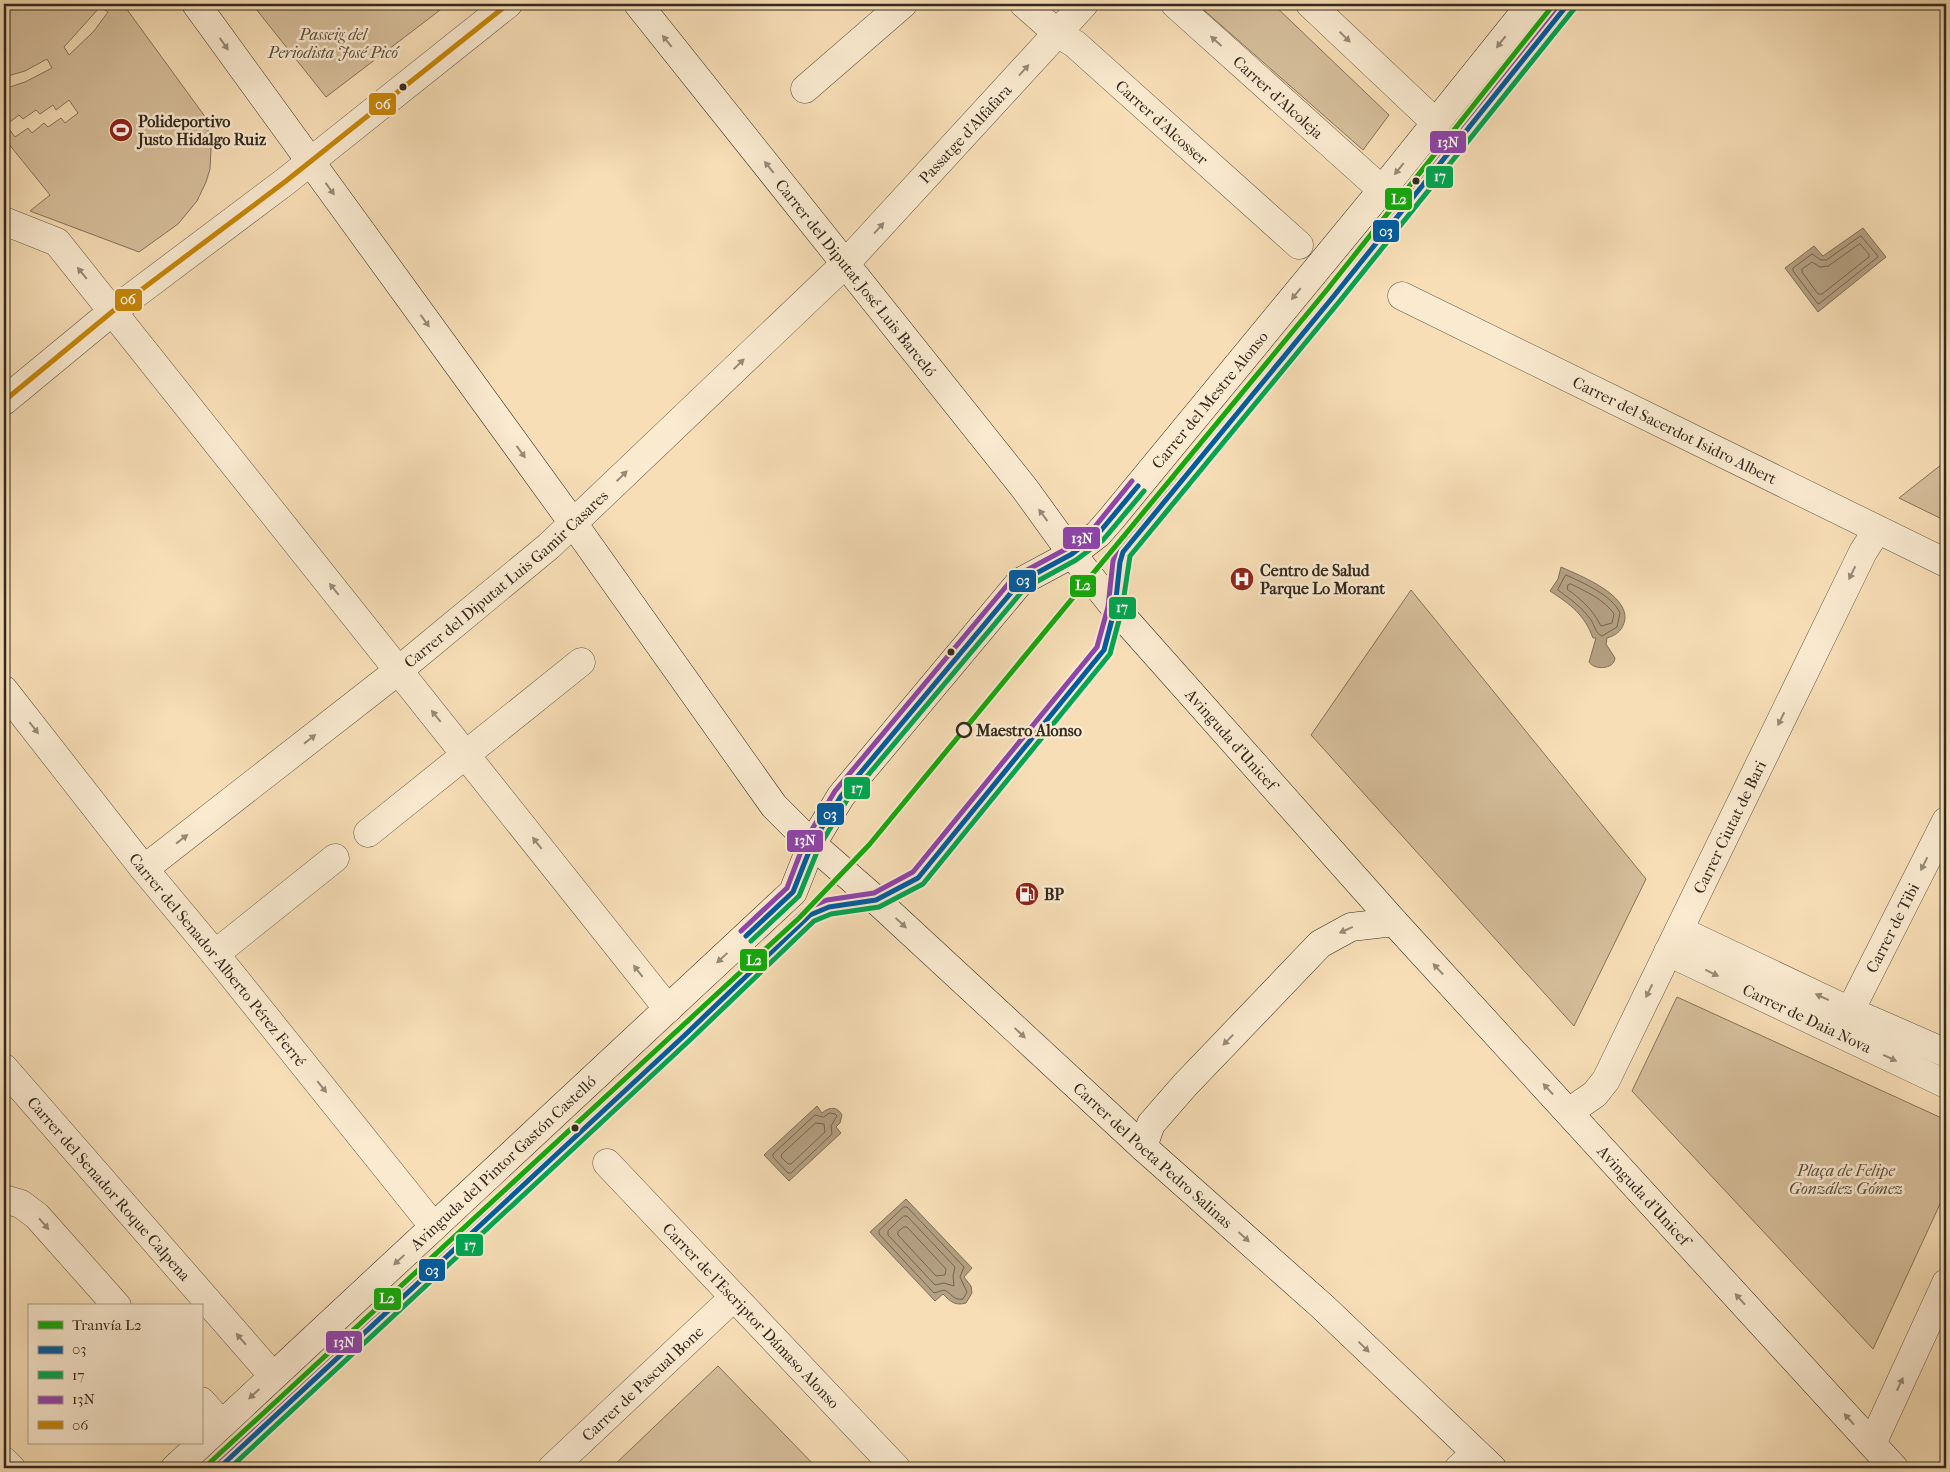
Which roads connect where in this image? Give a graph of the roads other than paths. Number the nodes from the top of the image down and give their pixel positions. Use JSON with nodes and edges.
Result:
{"nodes":[{"id":1,"x":196,"y":4,"type":"edge"},
{"id":2,"x":508,"y":4,"type":"edge"},
{"id":3,"x":638,"y":4,"type":"edge"},
{"id":4,"x":903,"y":4,"type":"edge"},
{"id":5,"x":1024,"y":4,"type":"edge"},
{"id":6,"x":1084,"y":4,"type":"edge"},
{"id":7,"x":1175,"y":4,"type":"edge"},
{"id":8,"x":1310,"y":4,"type":"edge"},
{"id":9,"x":1531,"y":4,"type":"edge"},
{"id":10,"x":1058,"y":33,"type":"junction"},
{"id":11,"x":806,"y":89,"type":"dead end"},
{"id":12,"x":1436,"y":123,"type":"junction"},
{"id":13,"x":309,"y":162,"type":"junction"},
{"id":14,"x":1382,"y":190,"type":"junction"},
{"id":15,"x":4,"y":221,"type":"edge"},
{"id":16,"x":1299,"y":245,"type":"dead end"},
{"id":17,"x":845,"y":264,"type":"junction"},
{"id":18,"x":1402,"y":296,"type":"dead end"},
{"id":19,"x":113,"y":311,"type":"junction"},
{"id":20,"x":4,"y":401,"type":"edge"},
{"id":21,"x":573,"y":523,"type":"junction"},
{"id":22,"x":1877,"y":530,"type":"junction"},
{"id":23,"x":1072,"y":554,"type":"junction"},
{"id":24,"x":1946,"y":563,"type":"edge"},
{"id":25,"x":581,"y":662,"type":"dead end"},
{"id":26,"x":399,"y":670,"type":"junction"},
{"id":27,"x":4,"y":690,"type":"edge"},
{"id":28,"x":465,"y":753,"type":"junction"},
{"id":29,"x":1946,"y":821,"type":"edge"},
{"id":30,"x":368,"y":833,"type":"dead end"},
{"id":31,"x":812,"y":844,"type":"junction"},
{"id":32,"x":335,"y":858,"type":"dead end"},
{"id":33,"x":144,"y":869,"type":"junction"},
{"id":34,"x":1394,"y":922,"type":"junction"},
{"id":35,"x":1673,"y":941,"type":"junction"},
{"id":36,"x":215,"y":954,"type":"junction"},
{"id":37,"x":668,"y":1009,"type":"junction"},
{"id":38,"x":1846,"y":1023,"type":"junction"},
{"id":39,"x":1946,"y":1053,"type":"edge"},
{"id":40,"x":4,"y":1068,"type":"edge"},
{"id":41,"x":1946,"y":1084,"type":"edge"},
{"id":42,"x":1569,"y":1112,"type":"junction"},
{"id":43,"x":1143,"y":1147,"type":"junction"},
{"id":44,"x":607,"y":1163,"type":"dead end"},
{"id":45,"x":4,"y":1199,"type":"edge"},
{"id":46,"x":434,"y":1228,"type":"junction"},
{"id":47,"x":1946,"y":1283,"type":"edge"},
{"id":48,"x":733,"y":1298,"type":"junction"},
{"id":49,"x":114,"y":1304,"type":"edge"},
{"id":50,"x":273,"y":1376,"type":"junction"},
{"id":51,"x":202,"y":1402,"type":"edge"},
{"id":52,"x":222,"y":1424,"type":"junction"},
{"id":53,"x":202,"y":1442,"type":"edge"},
{"id":54,"x":200,"y":1444,"type":"edge"},
{"id":55,"x":1872,"y":1444,"type":"junction"},
{"id":56,"x":4,"y":1461,"type":"edge"},
{"id":57,"x":1475,"y":1463,"type":"edge"},
{"id":58,"x":10,"y":1468,"type":"edge"},
{"id":59,"x":174,"y":1468,"type":"edge"},
{"id":60,"x":552,"y":1468,"type":"edge"},
{"id":61,"x":896,"y":1468,"type":"edge"},
{"id":62,"x":1894,"y":1468,"type":"edge"}],
"edges":[{"from":1,"to":13,"type":"street","name":"Carrer del Poeta Pedro Salinas","one_way":true},
{"from":2,"to":13,"type":"street"},
{"from":17,"to":3,"type":"street","name":"Carrer del Diputat José Luis Barceló","one_way":true},
{"from":4,"to":11,"type":"street"},
{"from":5,"to":10,"type":"street","name":"Carrer d'Alcosser"},
{"from":6,"to":10,"type":"street","name":"Passatge d'Alfafara"},
{"from":14,"to":7,"type":"street","name":"Carrer d'Alcoleja","one_way":true},
{"from":8,"to":12,"type":"street","one_way":true},
{"from":9,"to":12,"type":"street","name":"Carrer del Mestre Alonso","one_way":true},
{"from":10,"to":16,"type":"street","name":"Carrer d'Alcosser"},
{"from":17,"to":10,"type":"street","name":"Passatge d'Alfafara","one_way":true},
{"from":12,"to":14,"type":"street","name":"Carrer del Mestre Alonso","one_way":true},
{"from":13,"to":19,"type":"street"},
{"from":13,"to":21,"type":"street","name":"Carrer del Poeta Pedro Salinas","one_way":true},
{"from":14,"to":23,"type":"street","name":"Carrer del Mestre Alonso","one_way":true},
{"from":19,"to":15,"type":"street","one_way":true},
{"from":21,"to":17,"type":"street","name":"Carrer del Diputat Luis Gamir Casares","one_way":true},
{"from":23,"to":17,"type":"street","name":"Carrer del Diputat José Luis Barceló","one_way":true},
{"from":18,"to":22,"type":"street","name":"Carrer del Sacerdot Isidro Albert"},
{"from":19,"to":20,"type":"street"},
{"from":26,"to":19,"type":"street","one_way":true},
{"from":21,"to":26,"type":"street","name":"Carrer del Diputat Luis Gamir Casares"},
{"from":21,"to":31,"type":"street","name":"Carrer del Poeta Pedro Salinas"},
{"from":22,"to":24,"type":"street","name":"Carrer del Sacerdot Isidro Albert"},
{"from":22,"to":35,"type":"street","name":"Carrer Ciutat de Bari","one_way":true},
{"from":23,"to":31,"type":"street","name":"Carrer del Mestre Alonso"},
{"from":23,"to":34,"type":"street","name":"Avinguda d'Unicef"},
{"from":25,"to":28,"type":"street"},
{"from":28,"to":26,"type":"street","one_way":true},
{"from":33,"to":26,"type":"street","name":"Carrer del Diputat Luis Gamir Casares","one_way":true},
{"from":27,"to":33,"type":"street","name":"Carrer del Senador Alberto Pérez Ferré","one_way":true},
{"from":28,"to":30,"type":"street"},
{"from":37,"to":28,"type":"street","one_way":true},
{"from":29,"to":38,"type":"street","name":"Carrer de Tibi","one_way":true},
{"from":31,"to":37,"type":"street","name":"Avinguda del Pintor Gastón Castelló","one_way":true},
{"from":31,"to":43,"type":"street","name":"Carrer del Poeta Pedro Salinas","one_way":true},
{"from":32,"to":36,"type":"street"},
{"from":33,"to":36,"type":"street","name":"Carrer del Senador Alberto Pérez Ferré"},
{"from":42,"to":34,"type":"street","name":"Avinguda d'Unicef","one_way":true},
{"from":34,"to":43,"type":"street","one_way":true},
{"from":35,"to":38,"type":"street","name":"Carrer de Daia Nova"},
{"from":35,"to":42,"type":"street","name":"Carrer Ciutat de Bari","one_way":true},
{"from":36,"to":46,"type":"street","name":"Carrer del Senador Alberto Pérez Ferré","one_way":true},
{"from":37,"to":46,"type":"street","name":"Avinguda del Pintor Gastón Castelló"},
{"from":38,"to":39,"type":"street","name":"Carrer de Daia Nova"},
{"from":38,"to":41,"type":"street","name":"Carrer de Daia Nova","one_way":true},
{"from":50,"to":40,"type":"street","name":"Carrer del Senador Roque Calpena","one_way":true},
{"from":55,"to":42,"type":"street","name":"Avinguda d'Unicef","one_way":true},
{"from":43,"to":57,"type":"street","name":"Carrer del Poeta Pedro Salinas","one_way":true},
{"from":44,"to":48,"type":"street","name":"Carrer de l'Escriptor Dámaso Alonso"},
{"from":45,"to":49,"type":"street","one_way":true},
{"from":46,"to":50,"type":"street","name":"Avinguda del Pintor Gastón Castelló","one_way":true},
{"from":55,"to":47,"type":"street","one_way":true},
{"from":48,"to":60,"type":"street","name":"Carrer de Pascual Bone"},
{"from":48,"to":61,"type":"street","name":"Carrer de l'Escriptor Dámaso Alonso"},
{"from":50,"to":52,"type":"street","name":"Avinguda del Pintor Gastón Castelló","one_way":true},
{"from":51,"to":52,"type":"street"},
{"from":52,"to":53,"type":"street","name":"Avinguda del Pintor Gastón Castelló"},
{"from":54,"to":59,"type":"street","name":"Avinguda del Pintor Gastón Castelló"},
{"from":55,"to":62,"type":"street","name":"Avinguda d'Unicef"},
{"from":56,"to":58,"type":"street"}]}
